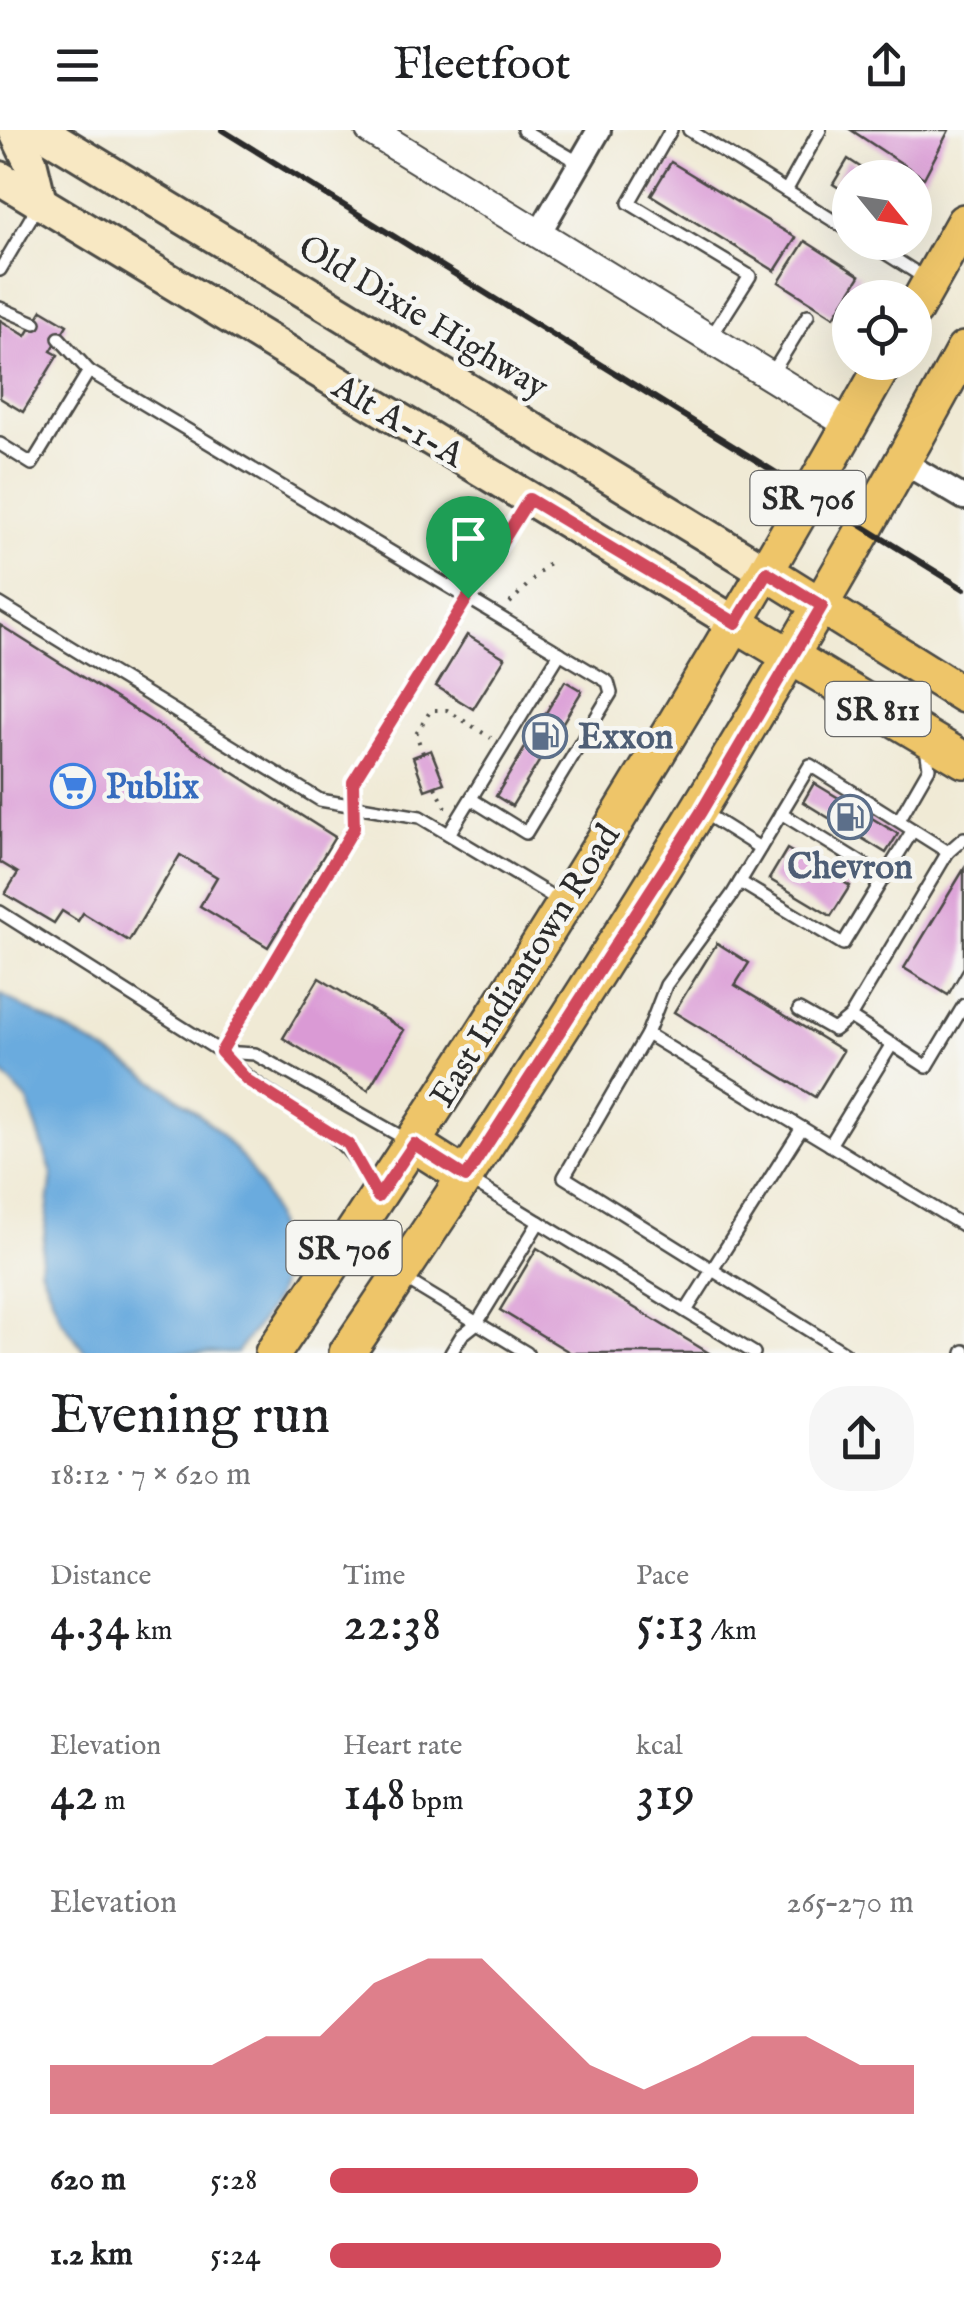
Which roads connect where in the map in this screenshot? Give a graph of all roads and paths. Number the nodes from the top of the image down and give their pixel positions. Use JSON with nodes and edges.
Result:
{"nodes":[{"id":1,"x":15,"y":130,"type":"edge"},
{"id":2,"x":40,"y":130,"type":"edge"},
{"id":3,"x":523,"y":130,"type":"edge"},
{"id":4,"x":599,"y":130,"type":"edge"},
{"id":5,"x":671,"y":130,"type":"edge"},
{"id":6,"x":689,"y":130,"type":"edge"},
{"id":7,"x":820,"y":130,"type":"edge"},
{"id":8,"x":385,"y":134,"type":"edge"},
{"id":9,"x":580,"y":163,"type":"junction"},
{"id":10,"x":0,"y":178,"type":"edge"},
{"id":11,"x":786,"y":191,"type":"junction"},
{"id":12,"x":40,"y":202,"type":"junction"},
{"id":13,"x":832,"y":220,"type":"edge"},
{"id":14,"x":964,"y":222,"type":"edge"},
{"id":15,"x":538,"y":235,"type":"junction"},
{"id":16,"x":887,"y":260,"type":"edge"},
{"id":17,"x":0,"y":270,"type":"edge"},
{"id":18,"x":907,"y":280,"type":"edge"},
{"id":19,"x":931,"y":280,"type":"edge"},
{"id":20,"x":0,"y":308,"type":"edge"},
{"id":21,"x":808,"y":314,"type":"dead end"},
{"id":22,"x":34,"y":322,"type":"dead end"},
{"id":23,"x":59,"y":338,"type":"dead end"},
{"id":24,"x":709,"y":340,"type":"junction"},
{"id":25,"x":964,"y":350,"type":"edge"},
{"id":26,"x":89,"y":371,"type":"junction"},
{"id":27,"x":770,"y":377,"type":"junction"},
{"id":28,"x":875,"y":380,"type":"edge"},
{"id":29,"x":850,"y":425,"type":"junction"},
{"id":30,"x":0,"y":444,"type":"edge"},
{"id":31,"x":903,"y":462,"type":"junction"},
{"id":32,"x":964,"y":498,"type":"edge"},
{"id":33,"x":529,"y":499,"type":"junction"},
{"id":34,"x":552,"y":560,"type":"dead end"},
{"id":35,"x":767,"y":572,"type":"junction"},
{"id":36,"x":468,"y":598,"type":"junction"},
{"id":37,"x":0,"y":604,"type":"edge"},
{"id":38,"x":822,"y":606,"type":"junction"},
{"id":39,"x":502,"y":618,"type":"junction"},
{"id":40,"x":736,"y":623,"type":"junction"},
{"id":41,"x":560,"y":653,"type":"junction"},
{"id":42,"x":793,"y":658,"type":"junction"},
{"id":43,"x":964,"y":695,"type":"edge"},
{"id":44,"x":925,"y":736,"type":"junction"},
{"id":45,"x":504,"y":745,"type":"junction"},
{"id":46,"x":423,"y":754,"type":"dead end"},
{"id":47,"x":964,"y":760,"type":"edge"},
{"id":48,"x":470,"y":799,"type":"junction"},
{"id":49,"x":350,"y":806,"type":"junction"},
{"id":50,"x":701,"y":812,"type":"junction"},
{"id":51,"x":781,"y":813,"type":"junction"},
{"id":52,"x":898,"y":820,"type":"junction"},
{"id":53,"x":913,"y":830,"type":"junction"},
{"id":54,"x":450,"y":834,"type":"junction"},
{"id":55,"x":964,"y":838,"type":"edge"},
{"id":56,"x":760,"y":848,"type":"junction"},
{"id":57,"x":948,"y":852,"type":"junction"},
{"id":58,"x":884,"y":877,"type":"junction"},
{"id":59,"x":740,"y":882,"type":"junction"},
{"id":60,"x":563,"y":903,"type":"junction"},
{"id":61,"x":0,"y":912,"type":"edge"},
{"id":62,"x":964,"y":1005,"type":"edge"},
{"id":63,"x":799,"y":1010,"type":"dead end"},
{"id":64,"x":850,"y":1018,"type":"junction"},
{"id":65,"x":647,"y":1034,"type":"junction"},
{"id":66,"x":892,"y":1044,"type":"junction"},
{"id":67,"x":221,"y":1052,"type":"junction"},
{"id":68,"x":802,"y":1128,"type":"junction"},
{"id":69,"x":414,"y":1144,"type":"junction"},
{"id":70,"x":830,"y":1145,"type":"junction"},
{"id":71,"x":466,"y":1177,"type":"junction"},
{"id":72,"x":378,"y":1197,"type":"junction"},
{"id":73,"x":539,"y":1222,"type":"junction"},
{"id":74,"x":964,"y":1226,"type":"edge"},
{"id":75,"x":712,"y":1271,"type":"junction"},
{"id":76,"x":400,"y":1276,"type":"junction"},
{"id":77,"x":686,"y":1312,"type":"junction"},
{"id":78,"x":477,"y":1323,"type":"junction"},
{"id":79,"x":274,"y":1353,"type":"edge"},
{"id":80,"x":347,"y":1353,"type":"edge"},
{"id":81,"x":451,"y":1353,"type":"edge"},
{"id":82,"x":528,"y":1353,"type":"edge"},
{"id":83,"x":754,"y":1353,"type":"edge"},
{"id":84,"x":845,"y":1353,"type":"edge"}],
"edges":[{"from":1,"to":12,"type":"main road"},
{"from":2,"to":35,"type":"main road","name":"Old Dixie Highway","number":"SR 811"},
{"from":3,"to":9,"type":"lane"},
{"from":4,"to":9,"type":"street"},
{"from":5,"to":24,"type":"lane"},
{"from":6,"to":11,"type":"lane"},
{"from":7,"to":11,"type":"lane"},
{"from":8,"to":15,"type":"street"},
{"from":9,"to":15,"type":"street"},
{"from":10,"to":12,"type":"main road","number":"SR 811"},
{"from":11,"to":13,"type":"lane"},
{"from":12,"to":17,"type":"lane"},
{"from":12,"to":33,"type":"main road","name":"Alt A-1-A","number":"SR 811"},
{"from":14,"to":19,"type":"main road"},
{"from":15,"to":24,"type":"street"},
{"from":16,"to":18,"type":"lane"},
{"from":20,"to":22,"type":"lane"},
{"from":21,"to":27,"type":"lane"},
{"from":23,"to":26,"type":"lane"},
{"from":24,"to":27,"type":"street"},
{"from":25,"to":31,"type":"main road","number":"SR 706"},
{"from":26,"to":30,"type":"lane"},
{"from":26,"to":36,"type":"lane"},
{"from":27,"to":29,"type":"street"},
{"from":28,"to":29,"type":"main road","number":"SR 706"},
{"from":29,"to":35,"type":"main road","number":"SR 706"},
{"from":31,"to":32,"type":"street"},
{"from":31,"to":38,"type":"main road","number":"SR 706"},
{"from":33,"to":36,"type":"lane"},
{"from":33,"to":40,"type":"main road","name":"Alt A-1-A","number":"SR 811"},
{"from":34,"to":39,"type":"path"},
{"from":35,"to":38,"type":"main road","number":"SR 811"},
{"from":35,"to":40,"type":"main road","number":"SR 706"},
{"from":36,"to":39,"type":"lane"},
{"from":36,"to":49,"type":"lane"},
{"from":37,"to":49,"type":"lane"},
{"from":38,"to":42,"type":"main road","number":"SR 706"},
{"from":38,"to":43,"type":"main road","number":"SR 811"},
{"from":39,"to":41,"type":"lane"},
{"from":40,"to":42,"type":"main road","name":"Alt A-1-A","number":"SR 811"},
{"from":40,"to":60,"type":"main road","name":"East Indiantown Road","number":"SR 706"},
{"from":41,"to":45,"type":"lane"},
{"from":41,"to":48,"type":"lane"},
{"from":42,"to":44,"type":"main road","name":"Alt A-1-A","number":"SR 811"},
{"from":42,"to":50,"type":"main road","name":"East Indiantown Road","number":"SR 706"},
{"from":44,"to":47,"type":"main road","name":"Alt A-1-A","number":"SR 811"},
{"from":44,"to":52,"type":"lane"},
{"from":45,"to":46,"type":"path"},
{"from":45,"to":48,"type":"lane"},
{"from":48,"to":54,"type":"lane"},
{"from":49,"to":54,"type":"lane"},
{"from":49,"to":67,"type":"lane"},
{"from":50,"to":56,"type":"lane"},
{"from":50,"to":71,"type":"main road","name":"East Indiantown Road","number":"SR 706"},
{"from":51,"to":52,"type":"lane"},
{"from":51,"to":56,"type":"lane"},
{"from":51,"to":58,"type":"lane"},
{"from":52,"to":53,"type":"lane"},
{"from":53,"to":57,"type":"lane"},
{"from":53,"to":58,"type":"lane"},
{"from":54,"to":60,"type":"lane"},
{"from":55,"to":57,"type":"lane"},
{"from":56,"to":59,"type":"lane"},
{"from":57,"to":64,"type":"lane"},
{"from":58,"to":59,"type":"lane"},
{"from":59,"to":65,"type":"lane"},
{"from":60,"to":69,"type":"main road","name":"East Indiantown Road","number":"SR 706"},
{"from":61,"to":67,"type":"lane"},
{"from":62,"to":66,"type":"lane"},
{"from":63,"to":64,"type":"lane"},
{"from":64,"to":66,"type":"lane"},
{"from":65,"to":68,"type":"lane"},
{"from":65,"to":75,"type":"lane"},
{"from":66,"to":70,"type":"lane"},
{"from":67,"to":69,"type":"lane"},
{"from":67,"to":72,"type":"lane"},
{"from":68,"to":70,"type":"lane"},
{"from":68,"to":75,"type":"lane"},
{"from":69,"to":71,"type":"main road"},
{"from":69,"to":72,"type":"main road","name":"East Indiantown Road","number":"SR 706"},
{"from":70,"to":74,"type":"lane"},
{"from":71,"to":73,"type":"lane"},
{"from":71,"to":76,"type":"main road","name":"East Indiantown Road","number":"SR 706"},
{"from":72,"to":79,"type":"main road","name":"East Indiantown Road","number":"SR 706"},
{"from":73,"to":77,"type":"lane"},
{"from":73,"to":78,"type":"lane"},
{"from":75,"to":77,"type":"lane"},
{"from":75,"to":84,"type":"lane"},
{"from":76,"to":78,"type":"lane"},
{"from":76,"to":80,"type":"main road","name":"East Indiantown Road","number":"SR 706"},
{"from":77,"to":83,"type":"lane"},
{"from":78,"to":81,"type":"lane"},
{"from":78,"to":82,"type":"lane"}]}
